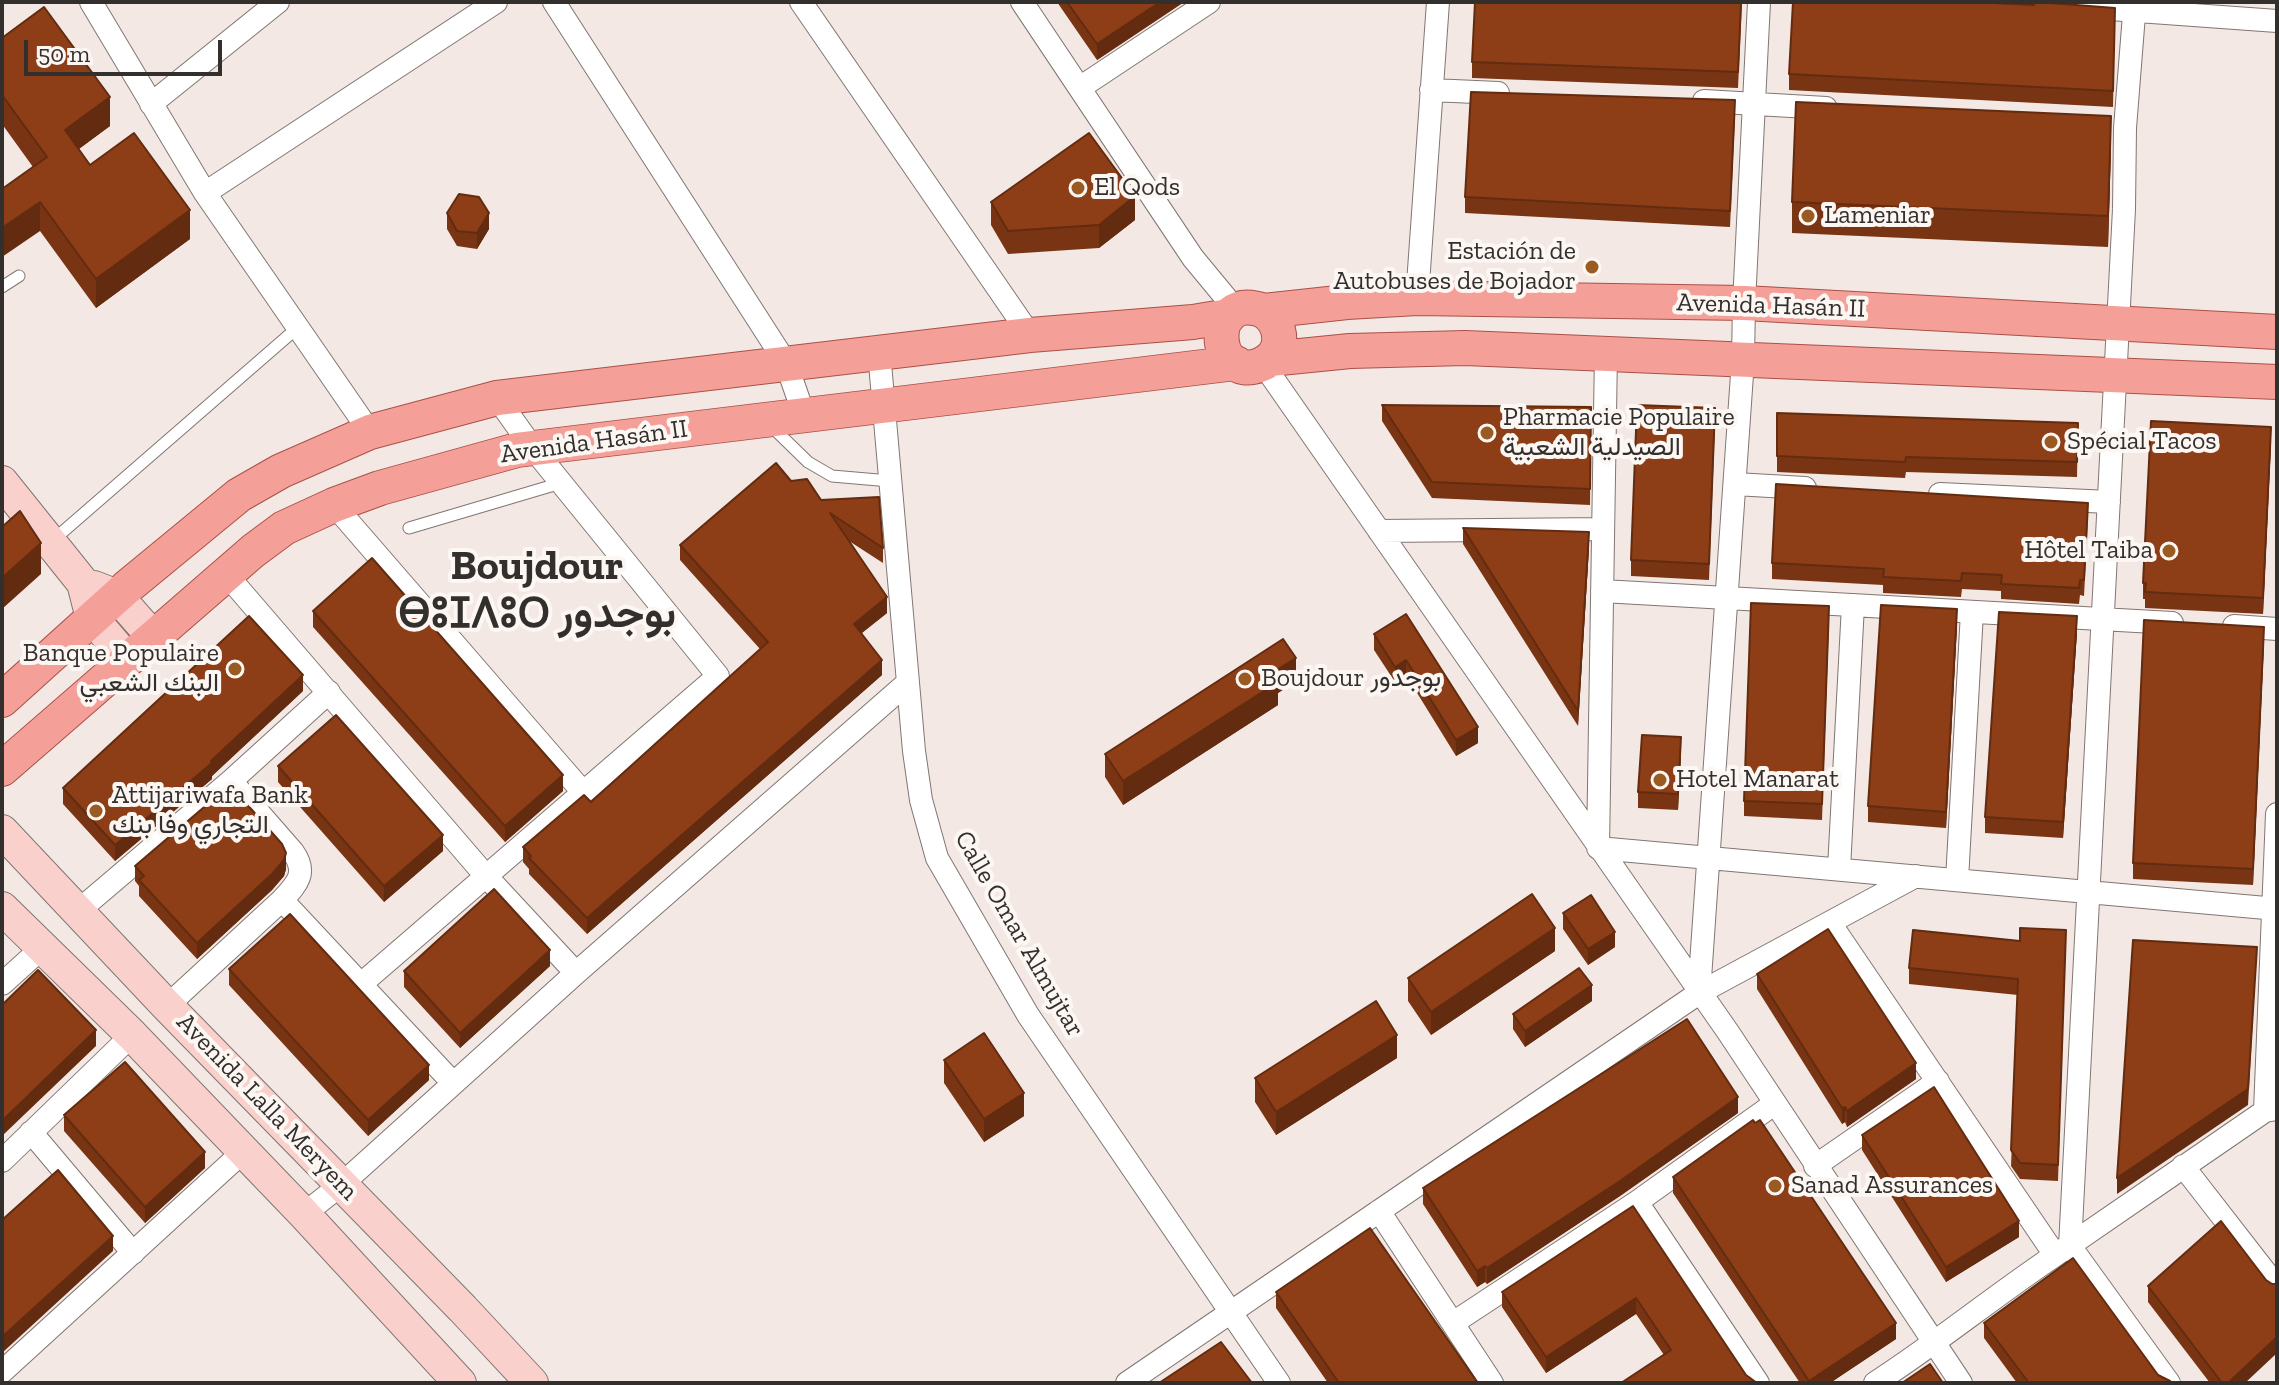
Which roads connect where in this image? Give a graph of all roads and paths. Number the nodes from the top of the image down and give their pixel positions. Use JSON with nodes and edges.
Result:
{"nodes":[{"id":1,"x":91,"y":2,"type":"edge"},
{"id":2,"x":278,"y":2,"type":"edge"},
{"id":3,"x":496,"y":2,"type":"edge"},
{"id":4,"x":554,"y":2,"type":"edge"},
{"id":5,"x":801,"y":2,"type":"edge"},
{"id":6,"x":1022,"y":2,"type":"edge"},
{"id":7,"x":1209,"y":2,"type":"edge"},
{"id":8,"x":1438,"y":2,"type":"edge"},
{"id":9,"x":1759,"y":2,"type":"edge"},
{"id":10,"x":2013,"y":2,"type":"edge"},
{"id":11,"x":2135,"y":7,"type":"edge"},
{"id":12,"x":2277,"y":21,"type":"edge"},
{"id":13,"x":1081,"y":87,"type":"junction"},
{"id":14,"x":1431,"y":90,"type":"junction"},
{"id":15,"x":1523,"y":94,"type":"edge"},
{"id":16,"x":1677,"y":100,"type":"edge"},
{"id":17,"x":1753,"y":103,"type":"junction"},
{"id":18,"x":151,"y":104,"type":"junction"},
{"id":19,"x":1846,"y":109,"type":"edge"},
{"id":20,"x":205,"y":193,"type":"junction"},
{"id":21,"x":19,"y":276,"type":"dead end"},
{"id":22,"x":2,"y":287,"type":"edge"},
{"id":23,"x":1417,"y":298,"type":"junction"},
{"id":24,"x":1744,"y":303,"type":"junction"},
{"id":25,"x":1243,"y":312,"type":"junction"},
{"id":26,"x":2118,"y":324,"type":"junction"},
{"id":27,"x":296,"y":329,"type":"junction"},
{"id":28,"x":2277,"y":332,"type":"edge"},
{"id":29,"x":1030,"y":335,"type":"junction"},
{"id":30,"x":879,"y":352,"type":"junction"},
{"id":31,"x":1606,"y":353,"type":"junction"},
{"id":32,"x":1743,"y":360,"type":"junction"},
{"id":33,"x":1257,"y":362,"type":"junction"},
{"id":34,"x":786,"y":363,"type":"junction"},
{"id":35,"x":2116,"y":375,"type":"junction"},
{"id":36,"x":2277,"y":382,"type":"edge"},
{"id":37,"x":497,"y":398,"type":"junction"},
{"id":38,"x":884,"y":406,"type":"junction"},
{"id":39,"x":804,"y":415,"type":"junction"},
{"id":40,"x":765,"y":419,"type":"junction"},
{"id":41,"x":370,"y":432,"type":"junction"},
{"id":42,"x":532,"y":447,"type":"junction"},
{"id":43,"x":890,"y":481,"type":"junction"},
{"id":44,"x":561,"y":482,"type":"junction"},
{"id":45,"x":1735,"y":484,"type":"junction"},
{"id":46,"x":1828,"y":489,"type":"edge"},
{"id":47,"x":5,"y":492,"type":"edge"},
{"id":48,"x":1922,"y":493,"type":"edge"},
{"id":49,"x":2109,"y":502,"type":"junction"},
{"id":50,"x":334,"y":505,"type":"junction"},
{"id":51,"x":409,"y":528,"type":"dead end"},
{"id":52,"x":1603,"y":529,"type":"junction"},
{"id":53,"x":1379,"y":531,"type":"junction"},
{"id":54,"x":51,"y":542,"type":"junction"},
{"id":55,"x":226,"y":574,"type":"junction"},
{"id":56,"x":1602,"y":591,"type":"junction"},
{"id":57,"x":1726,"y":598,"type":"junction"},
{"id":58,"x":1853,"y":605,"type":"junction"},
{"id":59,"x":104,"y":607,"type":"junction"},
{"id":60,"x":1972,"y":612,"type":"junction"},
{"id":61,"x":2103,"y":619,"type":"junction"},
{"id":62,"x":2277,"y":629,"type":"edge"},
{"id":63,"x":153,"y":637,"type":"junction"},
{"id":64,"x":128,"y":660,"type":"junction"},
{"id":65,"x":906,"y":684,"type":"junction"},
{"id":66,"x":329,"y":692,"type":"junction"},
{"id":67,"x":2,"y":700,"type":"edge"},
{"id":68,"x":2,"y":769,"type":"edge"},
{"id":69,"x":231,"y":781,"type":"junction"},
{"id":70,"x":582,"y":791,"type":"junction"},
{"id":71,"x":2277,"y":814,"type":"edge"},
{"id":72,"x":2,"y":831,"type":"edge"},
{"id":73,"x":1598,"y":848,"type":"junction"},
{"id":74,"x":1709,"y":857,"type":"junction"},
{"id":75,"x":1839,"y":869,"type":"junction"},
{"id":76,"x":485,"y":875,"type":"junction"},
{"id":77,"x":1917,"y":876,"type":"junction"},
{"id":78,"x":1957,"y":880,"type":"junction"},
{"id":79,"x":2088,"y":891,"type":"junction"},
{"id":80,"x":282,"y":900,"type":"junction"},
{"id":81,"x":2,"y":908,"type":"edge"},
{"id":82,"x":2275,"y":908,"type":"edge"},
{"id":83,"x":77,"y":912,"type":"junction"},
{"id":84,"x":1830,"y":923,"type":"junction"},
{"id":85,"x":44,"y":946,"type":"junction"},
{"id":86,"x":576,"y":973,"type":"junction"},
{"id":87,"x":2,"y":984,"type":"edge"},
{"id":88,"x":360,"y":985,"type":"junction"},
{"id":89,"x":1699,"y":993,"type":"junction"},
{"id":90,"x":167,"y":1006,"type":"junction"},
{"id":91,"x":132,"y":1035,"type":"junction"},
{"id":92,"x":1938,"y":1081,"type":"junction"},
{"id":93,"x":453,"y":1083,"type":"junction"},
{"id":94,"x":1774,"y":1104,"type":"junction"},
{"id":95,"x":2271,"y":1110,"type":"edge"},
{"id":96,"x":31,"y":1132,"type":"junction"},
{"id":97,"x":244,"y":1151,"type":"junction"},
{"id":98,"x":2,"y":1161,"type":"edge"},
{"id":99,"x":1815,"y":1166,"type":"junction"},
{"id":100,"x":2183,"y":1166,"type":"junction"},
{"id":101,"x":342,"y":1184,"type":"junction"},
{"id":102,"x":1637,"y":1202,"type":"junction"},
{"id":103,"x":1379,"y":1211,"type":"junction"},
{"id":104,"x":304,"y":1214,"type":"junction"},
{"id":105,"x":2062,"y":1251,"type":"junction"},
{"id":106,"x":133,"y":1253,"type":"junction"},
{"id":107,"x":2277,"y":1287,"type":"edge"},
{"id":108,"x":1231,"y":1312,"type":"junction"},
{"id":109,"x":1453,"y":1323,"type":"junction"},
{"id":110,"x":1935,"y":1344,"type":"junction"},
{"id":111,"x":2,"y":1372,"type":"edge"},
{"id":112,"x":460,"y":1383,"type":"edge"},
{"id":113,"x":532,"y":1383,"type":"edge"},
{"id":114,"x":1127,"y":1383,"type":"edge"},
{"id":115,"x":1279,"y":1383,"type":"edge"},
{"id":116,"x":1492,"y":1383,"type":"edge"},
{"id":117,"x":1758,"y":1383,"type":"edge"},
{"id":118,"x":1875,"y":1383,"type":"edge"},
{"id":119,"x":1961,"y":1383,"type":"edge"},
{"id":120,"x":2169,"y":1383,"type":"edge"}],
"edges":[{"from":1,"to":18,"type":"street"},
{"from":2,"to":18,"type":"street"},
{"from":3,"to":20,"type":"street"},
{"from":4,"to":34,"type":"street"},
{"from":5,"to":29,"type":"street"},
{"from":6,"to":13,"type":"street"},
{"from":7,"to":13,"type":"street"},
{"from":8,"to":14,"type":"street"},
{"from":9,"to":17,"type":"street"},
{"from":10,"to":11,"type":"street"},
{"from":11,"to":12,"type":"street"},
{"from":11,"to":26,"type":"street"},
{"from":13,"to":25,"type":"street"},
{"from":14,"to":15,"type":"street"},
{"from":14,"to":23,"type":"street"},
{"from":16,"to":17,"type":"street"},
{"from":17,"to":19,"type":"street"},
{"from":17,"to":24,"type":"street"},
{"from":18,"to":20,"type":"street"},
{"from":20,"to":27,"type":"street"},
{"from":21,"to":22,"type":"lane"},
{"from":23,"to":24,"type":"main road","name":"Avenida Hasán II"},
{"from":23,"to":25,"type":"main road","name":"Avenida Hasán II"},
{"from":24,"to":26,"type":"main road","name":"Avenida Hasán II"},
{"from":24,"to":32,"type":"street"},
{"from":25,"to":29,"type":"main road","name":"Avenida Hasán II"},
{"from":25,"to":33,"type":"main road"},
{"from":25,"to":33,"type":"main road"},
{"from":26,"to":28,"type":"main road","name":"Avenida Hasán II"},
{"from":26,"to":35,"type":"street"},
{"from":27,"to":41,"type":"street"},
{"from":27,"to":54,"type":"lane"},
{"from":29,"to":30,"type":"main road","name":"Avenida Hasán II"},
{"from":30,"to":34,"type":"main road","name":"Avenida Hasán II"},
{"from":30,"to":38,"type":"street","name":"Calle Omar Almujtar"},
{"from":31,"to":32,"type":"main road","name":"Avenida Hasán II"},
{"from":31,"to":33,"type":"main road","name":"Avenida Hasán II"},
{"from":31,"to":52,"type":"street"},
{"from":32,"to":35,"type":"main road","name":"Avenida Hasán II"},
{"from":32,"to":45,"type":"street"},
{"from":33,"to":38,"type":"main road","name":"Avenida Hasán II"},
{"from":33,"to":53,"type":"street"},
{"from":34,"to":37,"type":"main road","name":"Avenida Hasán II"},
{"from":34,"to":39,"type":"street"},
{"from":35,"to":36,"type":"main road","name":"Avenida Hasán II"},
{"from":35,"to":49,"type":"street"},
{"from":37,"to":41,"type":"main road","name":"Avenida Hasán II"},
{"from":37,"to":42,"type":"street"},
{"from":38,"to":39,"type":"main road","name":"Avenida Hasán II"},
{"from":38,"to":43,"type":"street","name":"Calle Omar Almujtar"},
{"from":39,"to":40,"type":"main road","name":"Avenida Hasán II"},
{"from":40,"to":42,"type":"main road","name":"Avenida Hasán II"},
{"from":40,"to":43,"type":"lane"},
{"from":41,"to":59,"type":"main road","name":"Avenida Hasán II"},
{"from":42,"to":44,"type":"street"},
{"from":42,"to":50,"type":"main road","name":"Avenida Hasán II"},
{"from":43,"to":65,"type":"street","name":"Calle Omar Almujtar"},
{"from":44,"to":51,"type":"lane"},
{"from":44,"to":70,"type":"street"},
{"from":45,"to":46,"type":"street"},
{"from":45,"to":57,"type":"street"},
{"from":47,"to":54,"type":"street"},
{"from":48,"to":49,"type":"street"},
{"from":49,"to":61,"type":"street"},
{"from":50,"to":55,"type":"main road","name":"Avenida Hasán II"},
{"from":50,"to":70,"type":"street"},
{"from":52,"to":53,"type":"street"},
{"from":52,"to":56,"type":"street"},
{"from":53,"to":73,"type":"street"},
{"from":54,"to":59,"type":"street"},
{"from":55,"to":63,"type":"main road","name":"Avenida Hasán II"},
{"from":55,"to":66,"type":"street"},
{"from":56,"to":57,"type":"street"},
{"from":56,"to":73,"type":"street"},
{"from":57,"to":58,"type":"street"},
{"from":57,"to":74,"type":"street"},
{"from":58,"to":60,"type":"street"},
{"from":58,"to":75,"type":"street"},
{"from":59,"to":63,"type":"street"},
{"from":59,"to":64,"type":"street"},
{"from":59,"to":67,"type":"main road","name":"Avenida Hasán II"},
{"from":60,"to":61,"type":"street"},
{"from":60,"to":78,"type":"street"},
{"from":61,"to":62,"type":"street"},
{"from":61,"to":79,"type":"street"},
{"from":63,"to":64,"type":"main road","name":"Avenida Hasán II"},
{"from":64,"to":68,"type":"main road","name":"Avenida Hasán II"},
{"from":65,"to":86,"type":"street"},
{"from":65,"to":108,"type":"street","name":"Calle Omar Almujtar"},
{"from":66,"to":69,"type":"street"},
{"from":66,"to":76,"type":"street"},
{"from":69,"to":80,"type":"street"},
{"from":69,"to":83,"type":"street"},
{"from":70,"to":76,"type":"street"},
{"from":71,"to":82,"type":"street"},
{"from":72,"to":83,"type":"street","name":"Avenida Lalla Meryem"},
{"from":73,"to":74,"type":"street"},
{"from":73,"to":89,"type":"street"},
{"from":74,"to":75,"type":"street"},
{"from":74,"to":89,"type":"street"},
{"from":75,"to":77,"type":"street"},
{"from":76,"to":86,"type":"street"},
{"from":76,"to":88,"type":"street"},
{"from":77,"to":78,"type":"street"},
{"from":77,"to":84,"type":"street"},
{"from":78,"to":79,"type":"street"},
{"from":79,"to":82,"type":"street"},
{"from":79,"to":105,"type":"street"},
{"from":80,"to":88,"type":"street"},
{"from":80,"to":90,"type":"street"},
{"from":81,"to":85,"type":"street","name":"Avenida Lalla Meryem"},
{"from":82,"to":95,"type":"street"},
{"from":83,"to":90,"type":"street","name":"Avenida Lalla Meryem"},
{"from":84,"to":89,"type":"street"},
{"from":84,"to":92,"type":"street"},
{"from":85,"to":87,"type":"street"},
{"from":85,"to":91,"type":"street","name":"Avenida Lalla Meryem"},
{"from":86,"to":93,"type":"street"},
{"from":88,"to":93,"type":"street"},
{"from":89,"to":94,"type":"street"},
{"from":89,"to":103,"type":"street"},
{"from":90,"to":101,"type":"street","name":"Avenida Lalla Meryem"},
{"from":91,"to":96,"type":"street"},
{"from":91,"to":97,"type":"street","name":"Avenida Lalla Meryem"},
{"from":92,"to":99,"type":"street"},
{"from":92,"to":105,"type":"street"},
{"from":93,"to":101,"type":"street"},
{"from":94,"to":99,"type":"street"},
{"from":94,"to":102,"type":"street"},
{"from":95,"to":100,"type":"street"},
{"from":96,"to":98,"type":"street"},
{"from":96,"to":106,"type":"street"},
{"from":97,"to":104,"type":"street","name":"Avenida Lalla Meryem"},
{"from":97,"to":106,"type":"street"},
{"from":99,"to":110,"type":"street"},
{"from":100,"to":105,"type":"street"},
{"from":100,"to":107,"type":"street"},
{"from":101,"to":104,"type":"street"},
{"from":101,"to":113,"type":"street","name":"Avenida Lalla Meryem"},
{"from":102,"to":109,"type":"street"},
{"from":102,"to":117,"type":"street"},
{"from":103,"to":108,"type":"street"},
{"from":103,"to":109,"type":"street"},
{"from":104,"to":112,"type":"street","name":"Avenida Lalla Meryem"},
{"from":105,"to":110,"type":"street"},
{"from":105,"to":120,"type":"street"},
{"from":106,"to":111,"type":"street"},
{"from":108,"to":114,"type":"street"},
{"from":108,"to":115,"type":"street","name":"Calle Omar Almujtar"},
{"from":109,"to":116,"type":"street"},
{"from":110,"to":118,"type":"street"},
{"from":110,"to":119,"type":"street"}]}
